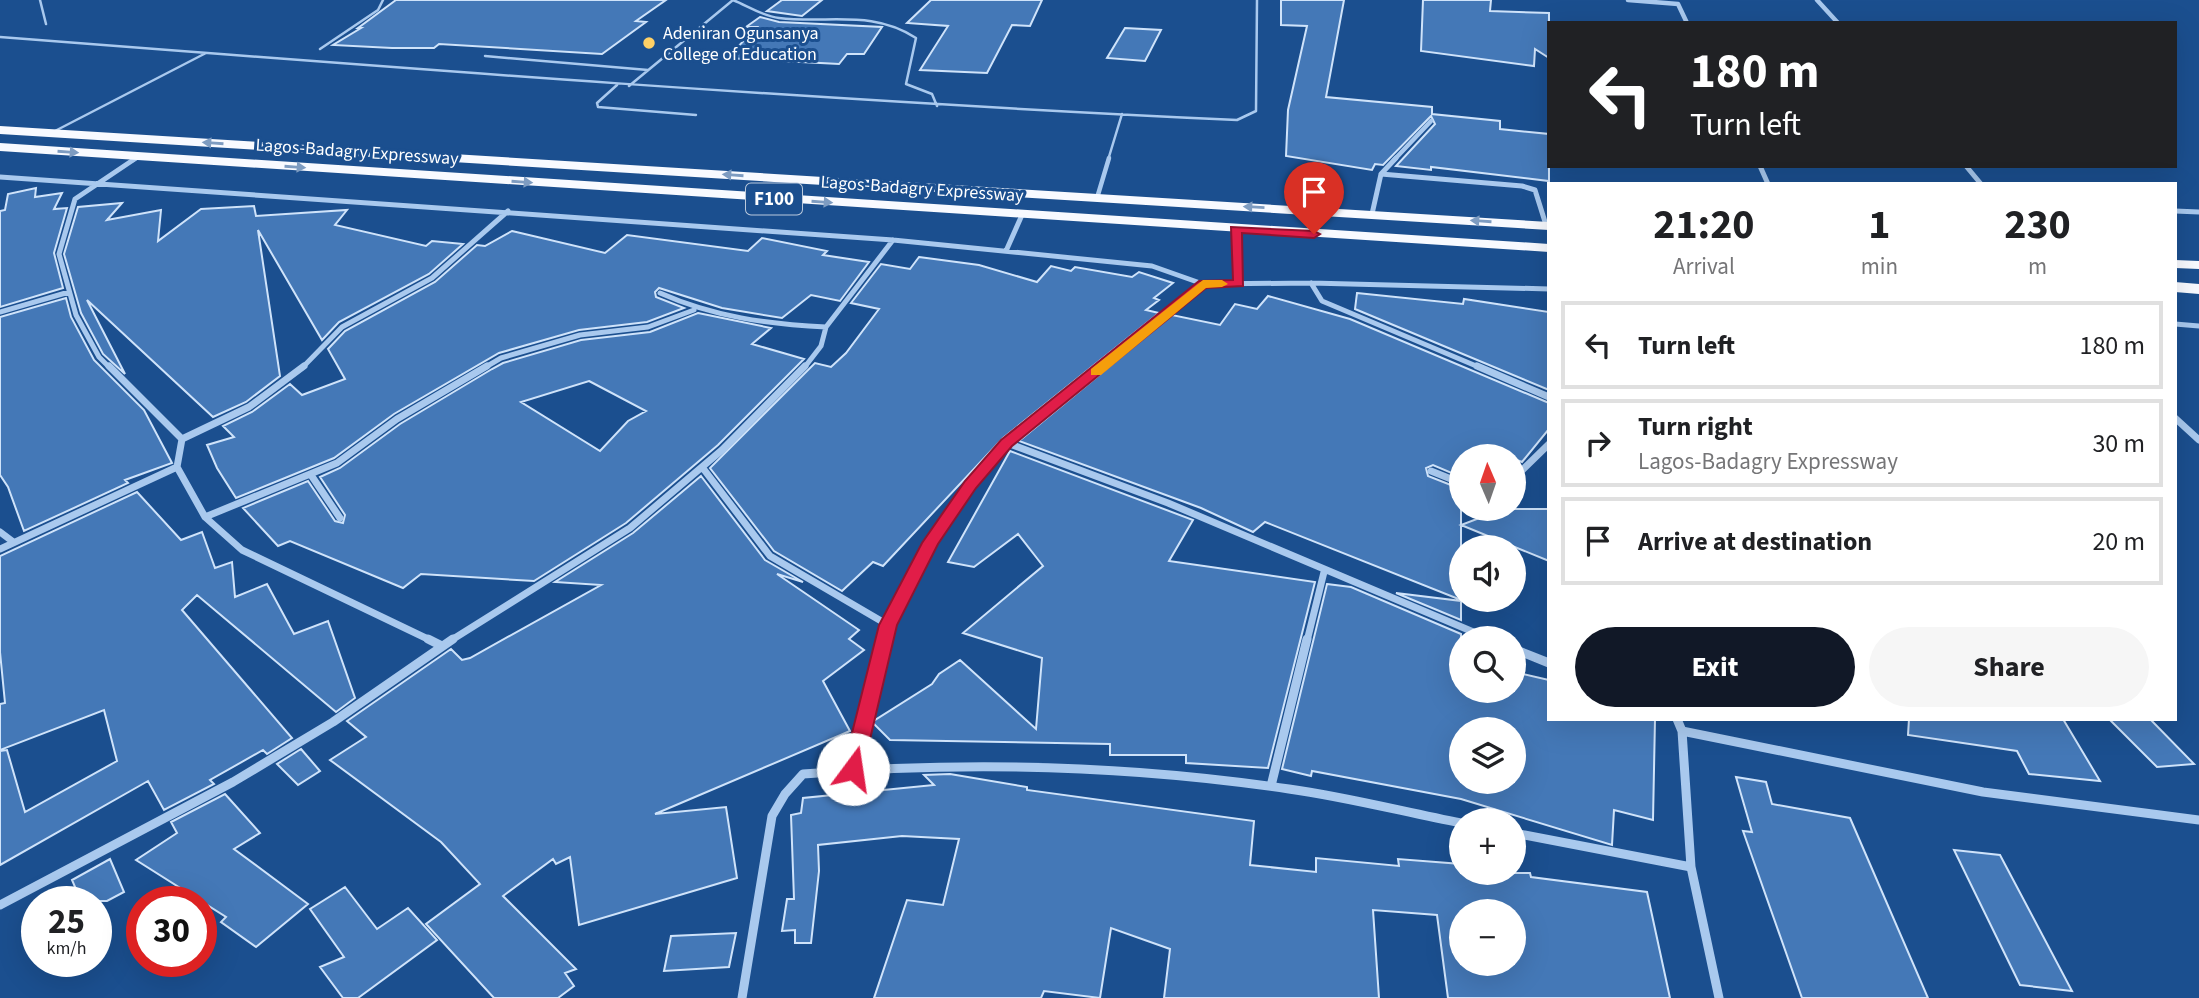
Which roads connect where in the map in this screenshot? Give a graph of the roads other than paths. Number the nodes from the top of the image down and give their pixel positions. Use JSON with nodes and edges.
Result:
{"nodes":[{"id":1,"x":40,"y":0,"type":"edge"},
{"id":2,"x":383,"y":0,"type":"edge"},
{"id":3,"x":733,"y":0,"type":"edge"},
{"id":4,"x":1257,"y":0,"type":"edge"},
{"id":5,"x":1628,"y":0,"type":"edge"},
{"id":6,"x":1817,"y":0,"type":"edge"},
{"id":7,"x":1676,"y":2,"type":"edge"},
{"id":8,"x":1687,"y":21,"type":"edge"},
{"id":9,"x":1836,"y":21,"type":"edge"},
{"id":10,"x":46,"y":24,"type":"dead end"},
{"id":11,"x":0,"y":37,"type":"edge"},
{"id":12,"x":320,"y":50,"type":"dead end"},
{"id":13,"x":206,"y":53,"type":"junction"},
{"id":14,"x":485,"y":56,"type":"dead end"},
{"id":15,"x":648,"y":70,"type":"junction"},
{"id":16,"x":617,"y":85,"type":"junction"},
{"id":17,"x":629,"y":86,"type":"junction"},
{"id":18,"x":937,"y":106,"type":"junction"},
{"id":19,"x":1122,"y":114,"type":"junction"},
{"id":20,"x":696,"y":115,"type":"dead end"},
{"id":21,"x":1432,"y":121,"type":"dead end"},
{"id":22,"x":0,"y":130,"type":"edge"},
{"id":23,"x":51,"y":133,"type":"junction"},
{"id":24,"x":0,"y":147,"type":"edge"},
{"id":25,"x":139,"y":156,"type":"junction"},
{"id":26,"x":1968,"y":168,"type":"edge"},
{"id":27,"x":1381,"y":174,"type":"junction"},
{"id":28,"x":0,"y":177,"type":"edge"},
{"id":29,"x":98,"y":182,"type":"junction"},
{"id":30,"x":1979,"y":182,"type":"edge"},
{"id":31,"x":1097,"y":198,"type":"junction"},
{"id":32,"x":508,"y":211,"type":"junction"},
{"id":33,"x":2177,"y":211,"type":"edge"},
{"id":34,"x":2199,"y":212,"type":"edge"},
{"id":35,"x":1372,"y":214,"type":"junction"},
{"id":36,"x":1023,"y":215,"type":"junction"},
{"id":37,"x":1547,"y":225,"type":"edge"},
{"id":38,"x":1236,"y":229,"type":"junction"},
{"id":39,"x":893,"y":240,"type":"junction"},
{"id":40,"x":1547,"y":248,"type":"edge"},
{"id":41,"x":1006,"y":251,"type":"junction"},
{"id":42,"x":2177,"y":264,"type":"edge"},
{"id":43,"x":2199,"y":265,"type":"edge"},
{"id":44,"x":1239,"y":283,"type":"junction"},
{"id":45,"x":1311,"y":283,"type":"junction"},
{"id":46,"x":1203,"y":284,"type":"junction"},
{"id":47,"x":2177,"y":287,"type":"edge"},
{"id":48,"x":1547,"y":289,"type":"edge"},
{"id":49,"x":2199,"y":289,"type":"edge"},
{"id":50,"x":69,"y":292,"type":"junction"},
{"id":51,"x":660,"y":293,"type":"dead end"},
{"id":52,"x":694,"y":310,"type":"junction"},
{"id":53,"x":0,"y":312,"type":"edge"},
{"id":54,"x":2177,"y":324,"type":"edge"},
{"id":55,"x":2199,"y":326,"type":"edge"},
{"id":56,"x":826,"y":327,"type":"junction"},
{"id":57,"x":1547,"y":396,"type":"edge"},
{"id":58,"x":2177,"y":420,"type":"edge"},
{"id":59,"x":182,"y":439,"type":"junction"},
{"id":60,"x":2199,"y":440,"type":"edge"},
{"id":61,"x":1007,"y":443,"type":"junction"},
{"id":62,"x":1547,"y":446,"type":"edge"},
{"id":63,"x":1526,"y":466,"type":"edge"},
{"id":64,"x":177,"y":467,"type":"junction"},
{"id":65,"x":702,"y":467,"type":"junction"},
{"id":66,"x":1431,"y":471,"type":"dead end"},
{"id":67,"x":312,"y":475,"type":"junction"},
{"id":68,"x":1449,"y":478,"type":"edge"},
{"id":69,"x":205,"y":517,"type":"junction"},
{"id":70,"x":340,"y":518,"type":"dead end"},
{"id":71,"x":0,"y":532,"type":"edge"},
{"id":72,"x":12,"y":541,"type":"junction"},
{"id":73,"x":0,"y":549,"type":"edge"},
{"id":74,"x":1324,"y":572,"type":"junction"},
{"id":75,"x":888,"y":625,"type":"junction"},
{"id":76,"x":1458,"y":626,"type":"edge"},
{"id":77,"x":442,"y":646,"type":"junction"},
{"id":78,"x":1526,"y":654,"type":"edge"},
{"id":79,"x":1547,"y":662,"type":"edge"},
{"id":80,"x":1678,"y":721,"type":"edge"},
{"id":81,"x":1682,"y":731,"type":"junction"},
{"id":82,"x":853,"y":769,"type":"junction"},
{"id":83,"x":1271,"y":786,"type":"junction"},
{"id":84,"x":2199,"y":820,"type":"edge"},
{"id":85,"x":1449,"y":821,"type":"edge"},
{"id":86,"x":1526,"y":835,"type":"edge"},
{"id":87,"x":1691,"y":867,"type":"junction"},
{"id":88,"x":0,"y":905,"type":"edge"},
{"id":89,"x":742,"y":998,"type":"edge"},
{"id":90,"x":1719,"y":998,"type":"edge"}],
"edges":[{"from":1,"to":10,"type":"lane"},
{"from":2,"to":12,"type":"lane"},
{"from":3,"to":15,"type":"lane"},
{"from":3,"to":18,"type":"lane"},
{"from":4,"to":19,"type":"lane"},
{"from":5,"to":7,"type":"street"},
{"from":6,"to":9,"type":"street"},
{"from":7,"to":8,"type":"street"},
{"from":11,"to":13,"type":"lane"},
{"from":13,"to":16,"type":"lane"},
{"from":13,"to":23,"type":"lane"},
{"from":14,"to":15,"type":"lane"},
{"from":15,"to":17,"type":"lane"},
{"from":16,"to":17,"type":"lane"},
{"from":16,"to":20,"type":"lane"},
{"from":17,"to":18,"type":"lane"},
{"from":18,"to":19,"type":"lane"},
{"from":19,"to":31,"type":"lane"},
{"from":21,"to":27,"type":"street"},
{"from":22,"to":23,"type":"highway","name":"Lagos-Badagry Expressway","number":"F100"},
{"from":31,"to":23,"type":"highway","name":"Lagos-Badagry Expressway","number":"F100","one_way":true},
{"from":24,"to":25,"type":"highway","name":"Lagos-Badagry Expressway","number":"F100","one_way":true},
{"from":25,"to":29,"type":"street"},
{"from":25,"to":36,"type":"highway","name":"Lagos-Badagry Expressway","number":"F100","one_way":true},
{"from":26,"to":30,"type":"street"},
{"from":27,"to":35,"type":"street"},
{"from":27,"to":37,"type":"street"},
{"from":28,"to":29,"type":"street"},
{"from":29,"to":32,"type":"street"},
{"from":29,"to":50,"type":"street"},
{"from":35,"to":31,"type":"highway","name":"Lagos-Badagry Expressway","number":"F100","one_way":true},
{"from":32,"to":39,"type":"street"},
{"from":32,"to":59,"type":"street"},
{"from":33,"to":34,"type":"street"},
{"from":37,"to":35,"type":"highway","name":"Lagos-Badagry Expressway","number":"F100","one_way":true},
{"from":36,"to":38,"type":"highway","name":"Lagos-Badagry Expressway","number":"F100"},
{"from":36,"to":41,"type":"street"},
{"from":38,"to":40,"type":"highway","name":"Lagos-Badagry Expressway","number":"F100"},
{"from":38,"to":44,"type":"street"},
{"from":39,"to":41,"type":"street"},
{"from":39,"to":56,"type":"street"},
{"from":41,"to":46,"type":"street"},
{"from":42,"to":43,"type":"highway"},
{"from":44,"to":45,"type":"street"},
{"from":44,"to":46,"type":"street"},
{"from":45,"to":48,"type":"street"},
{"from":45,"to":57,"type":"street"},
{"from":46,"to":61,"type":"street"},
{"from":47,"to":49,"type":"highway"},
{"from":50,"to":53,"type":"street"},
{"from":50,"to":59,"type":"street"},
{"from":51,"to":52,"type":"street"},
{"from":52,"to":56,"type":"street"},
{"from":52,"to":67,"type":"street"},
{"from":54,"to":55,"type":"street"},
{"from":56,"to":65,"type":"street"},
{"from":58,"to":60,"type":"street"},
{"from":59,"to":64,"type":"street"},
{"from":61,"to":74,"type":"street"},
{"from":61,"to":75,"type":"street"},
{"from":62,"to":63,"type":"street"},
{"from":64,"to":69,"type":"street"},
{"from":64,"to":72,"type":"street"},
{"from":65,"to":75,"type":"street"},
{"from":65,"to":77,"type":"street"},
{"from":66,"to":68,"type":"street"},
{"from":67,"to":69,"type":"street"},
{"from":67,"to":70,"type":"street"},
{"from":69,"to":77,"type":"street"},
{"from":71,"to":72,"type":"street"},
{"from":72,"to":73,"type":"street"},
{"from":74,"to":76,"type":"street"},
{"from":74,"to":83,"type":"street"},
{"from":75,"to":82,"type":"street"},
{"from":77,"to":88,"type":"street"},
{"from":78,"to":79,"type":"street"},
{"from":80,"to":81,"type":"street"},
{"from":81,"to":84,"type":"street"},
{"from":81,"to":87,"type":"street"},
{"from":82,"to":83,"type":"street"},
{"from":82,"to":89,"type":"street"},
{"from":83,"to":85,"type":"street"},
{"from":86,"to":87,"type":"street"},
{"from":87,"to":90,"type":"street"}]}
